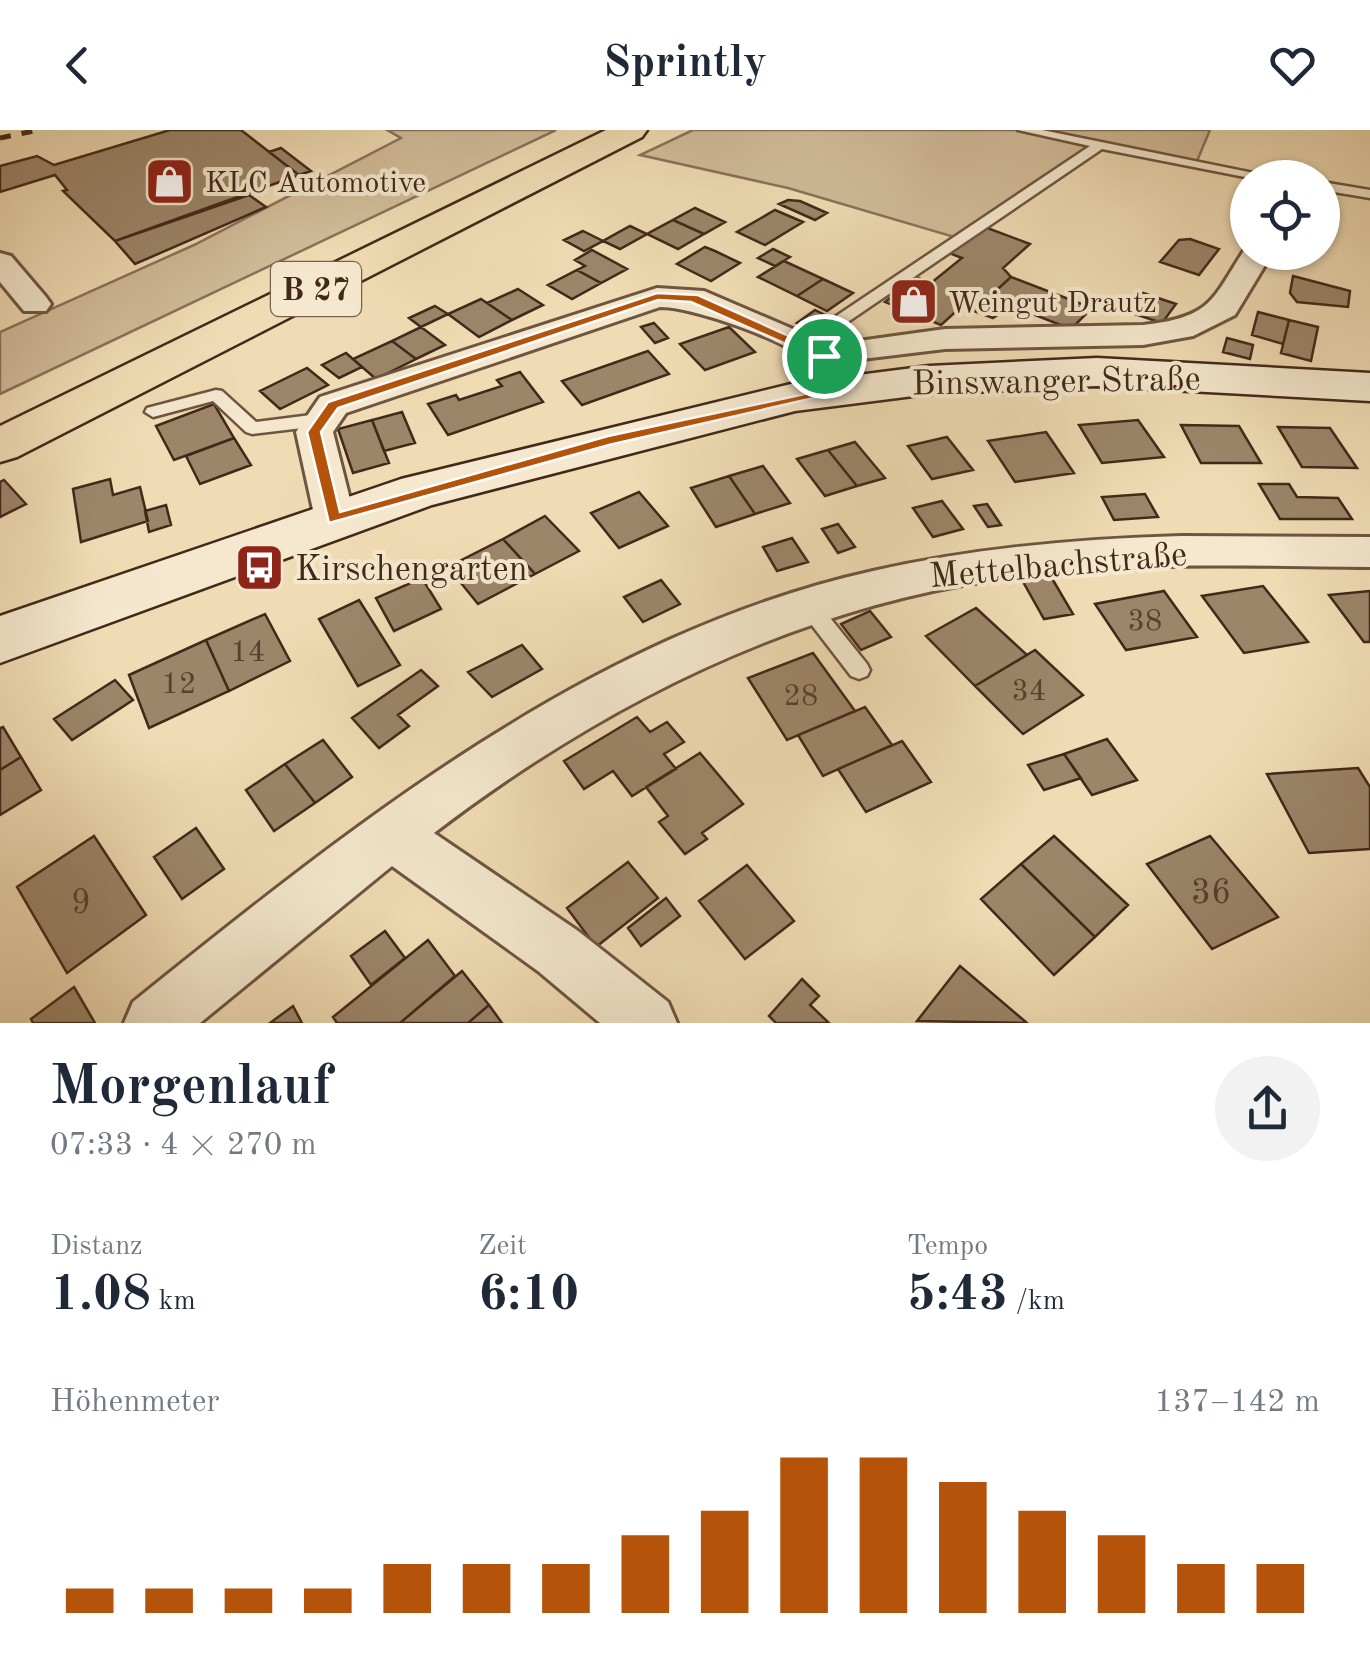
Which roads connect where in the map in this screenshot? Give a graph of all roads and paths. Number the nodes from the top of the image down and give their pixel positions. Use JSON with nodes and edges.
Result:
{"nodes":[{"id":1,"x":583,"y":130,"type":"edge"},
{"id":2,"x":631,"y":130,"type":"edge"},
{"id":3,"x":1024,"y":130,"type":"edge"},
{"id":4,"x":1100,"y":145,"type":"junction"},
{"id":5,"x":1230,"y":170,"type":"edge"},
{"id":6,"x":1340,"y":189,"type":"edge"},
{"id":7,"x":1370,"y":194,"type":"edge"},
{"id":8,"x":0,"y":262,"type":"edge"},
{"id":9,"x":1248,"y":270,"type":"edge"},
{"id":10,"x":35,"y":304,"type":"dead end"},
{"id":11,"x":825,"y":363,"type":"junction"},
{"id":12,"x":1370,"y":387,"type":"edge"},
{"id":13,"x":0,"y":410,"type":"edge"},
{"id":14,"x":153,"y":412,"type":"dead end"},
{"id":15,"x":319,"y":420,"type":"junction"},
{"id":16,"x":0,"y":446,"type":"edge"},
{"id":17,"x":334,"y":519,"type":"junction"},
{"id":18,"x":1370,"y":552,"type":"edge"},
{"id":19,"x":808,"y":605,"type":"junction"},
{"id":20,"x":0,"y":640,"type":"edge"},
{"id":21,"x":858,"y":670,"type":"dead end"},
{"id":22,"x":391,"y":834,"type":"junction"},
{"id":23,"x":154,"y":1023,"type":"edge"},
{"id":24,"x":647,"y":1023,"type":"edge"}],
"edges":[{"from":1,"to":13,"type":"main road","number":"B 27"},
{"from":2,"to":16,"type":"main road","number":"B 27"},
{"from":3,"to":4,"type":"lane"},
{"from":4,"to":5,"type":"lane"},
{"from":4,"to":11,"type":"lane"},
{"from":6,"to":7,"type":"lane"},
{"from":8,"to":10,"type":"street"},
{"from":9,"to":11,"type":"street","name":"Binswanger Straße"},
{"from":11,"to":12,"type":"main road","name":"Binswanger Straße"},
{"from":11,"to":15,"type":"street"},
{"from":11,"to":17,"type":"main road","name":"Binswanger Straße"},
{"from":14,"to":15,"type":"lane"},
{"from":15,"to":17,"type":"street"},
{"from":17,"to":20,"type":"main road","name":"Binswanger Straße"},
{"from":18,"to":19,"type":"street","name":"Mettelbachstraße"},
{"from":19,"to":21,"type":"lane"},
{"from":19,"to":22,"type":"street","name":"Mettelbachstraße"},
{"from":22,"to":23,"type":"street","name":"Mettelbachstraße"},
{"from":22,"to":24,"type":"street"}]}
